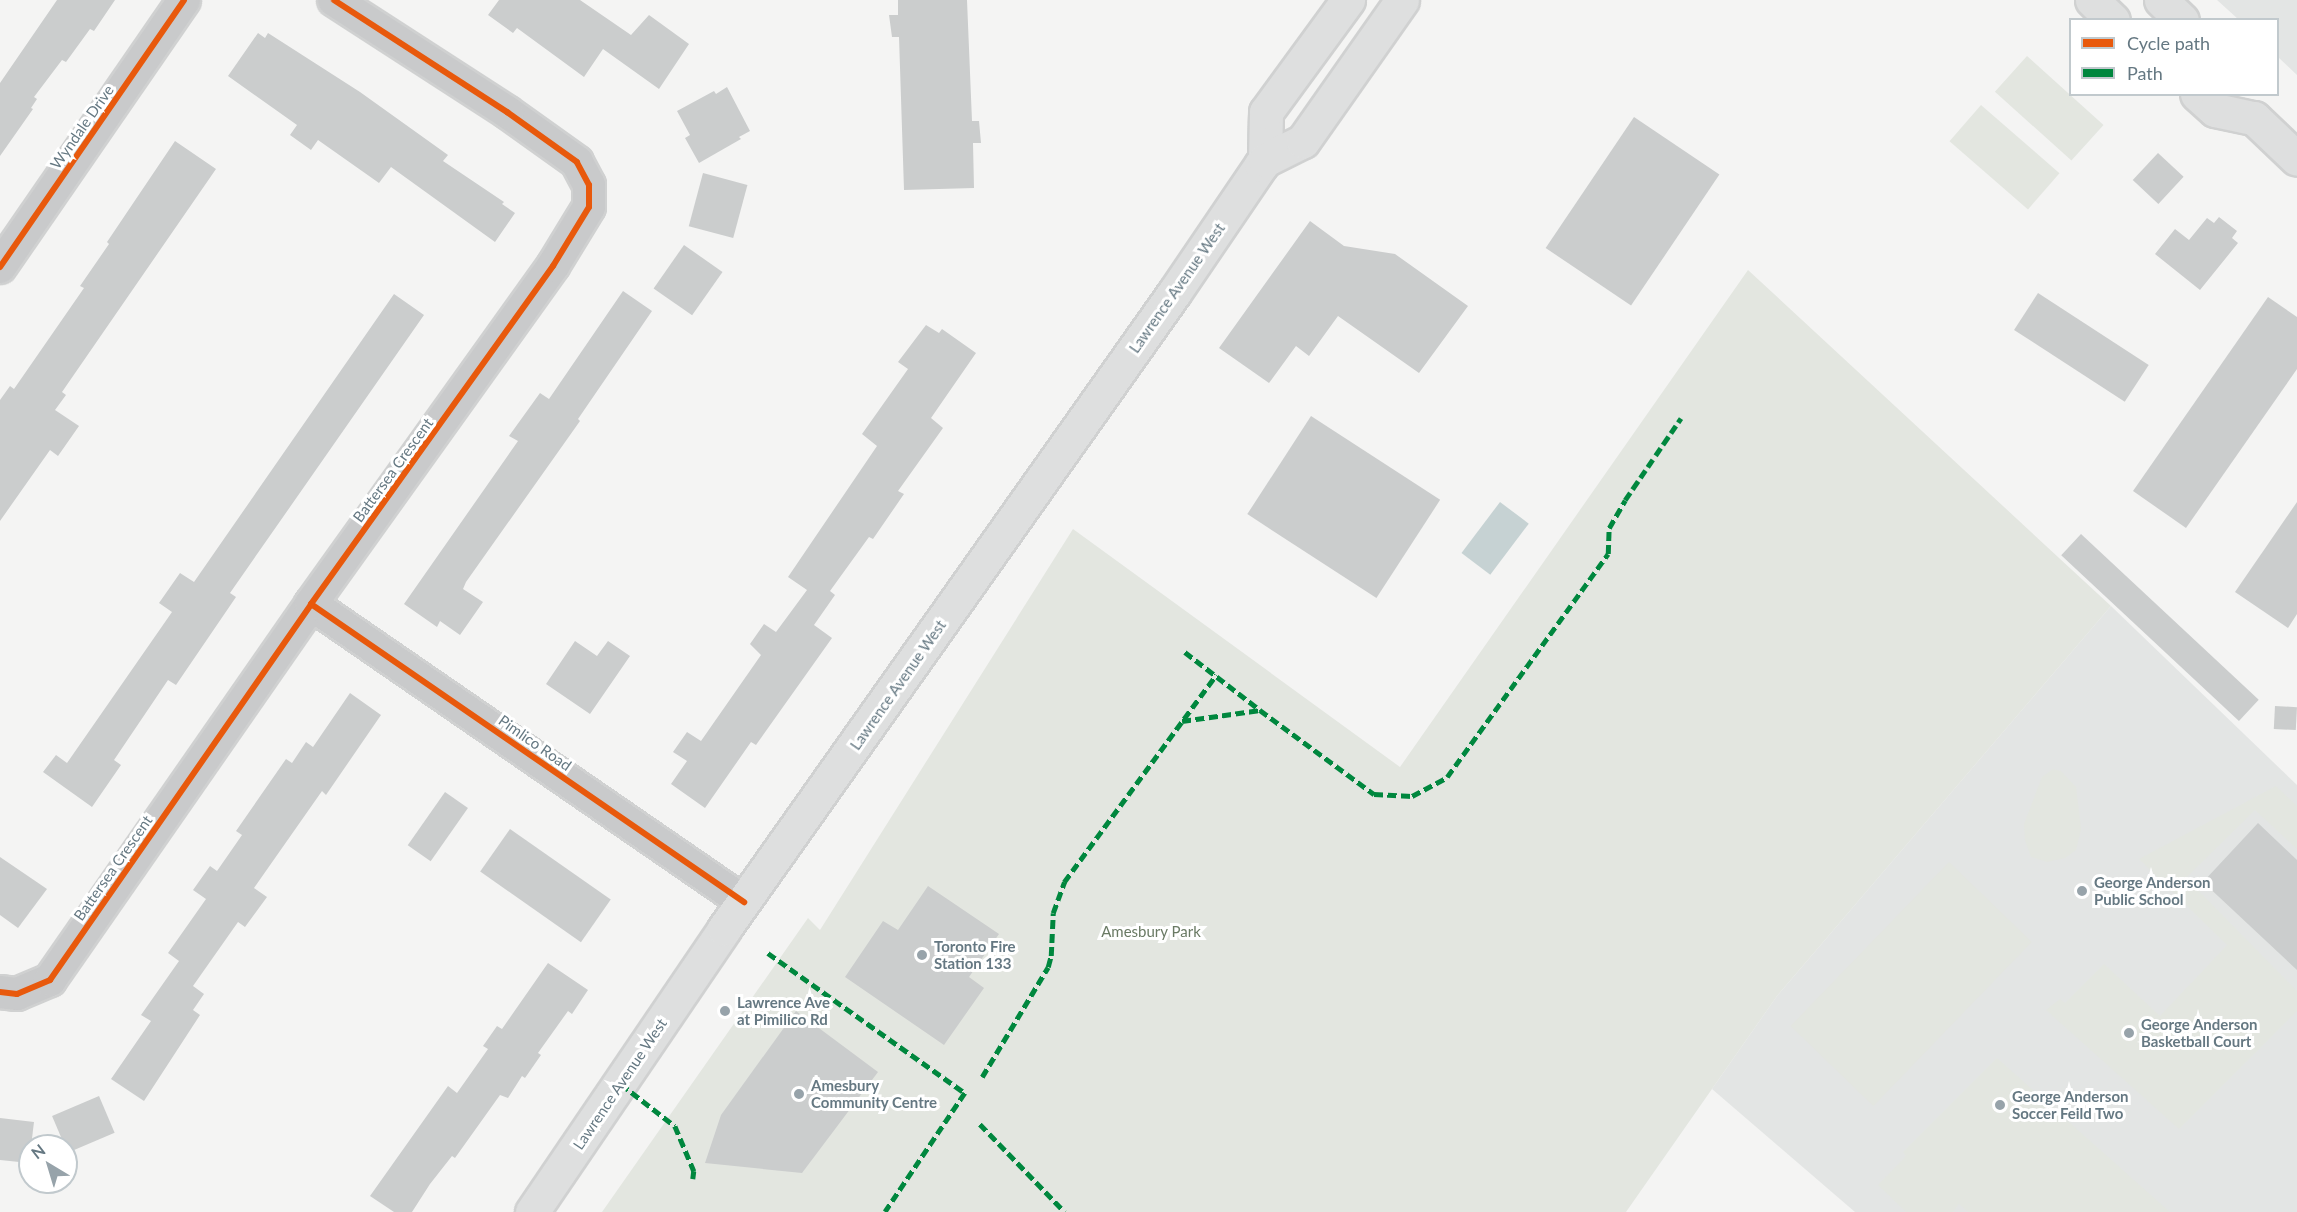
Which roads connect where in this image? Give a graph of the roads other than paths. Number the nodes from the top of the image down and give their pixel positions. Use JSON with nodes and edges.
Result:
{"nodes":[{"id":1,"x":184,"y":0,"type":"edge"},
{"id":2,"x":334,"y":0,"type":"edge"},
{"id":3,"x":1348,"y":0,"type":"edge"},
{"id":4,"x":1402,"y":0,"type":"edge"},
{"id":5,"x":2092,"y":0,"type":"edge"},
{"id":6,"x":2161,"y":0,"type":"edge"},
{"id":7,"x":2111,"y":18,"type":"edge"},
{"id":8,"x":2180,"y":18,"type":"edge"},
{"id":9,"x":2199,"y":96,"type":"edge"},
{"id":10,"x":2252,"y":106,"type":"edge"},
{"id":11,"x":2297,"y":159,"type":"edge"},
{"id":12,"x":1265,"y":160,"type":"junction"},
{"id":13,"x":0,"y":267,"type":"edge"},
{"id":14,"x":311,"y":604,"type":"junction"},
{"id":15,"x":744,"y":902,"type":"junction"},
{"id":16,"x":0,"y":992,"type":"edge"},
{"id":17,"x":532,"y":1212,"type":"edge"}],
"edges":[{"from":1,"to":13,"type":"street","name":"Wyndale Drive"},
{"from":2,"to":14,"type":"street","name":"Battersea Crescent"},
{"from":3,"to":12,"type":"main road"},
{"from":4,"to":12,"type":"main road","name":"Lawrence Avenue West"},
{"from":5,"to":7,"type":"main road"},
{"from":6,"to":8,"type":"main road"},
{"from":9,"to":10,"type":"main road"},
{"from":10,"to":11,"type":"main road"},
{"from":12,"to":15,"type":"main road","name":"Lawrence Avenue West"},
{"from":14,"to":15,"type":"street","name":"Pimlico Road"},
{"from":14,"to":16,"type":"street","name":"Battersea Crescent"},
{"from":15,"to":17,"type":"main road","name":"Lawrence Avenue West"}]}
